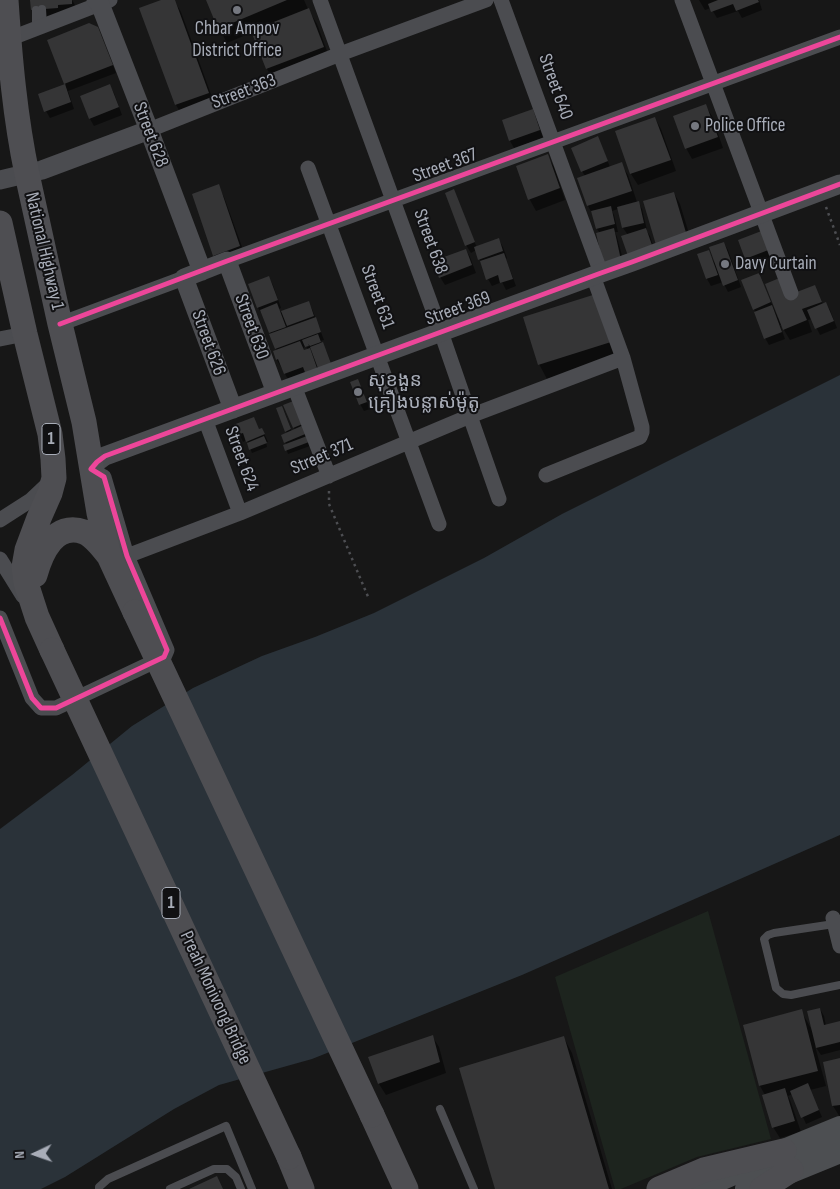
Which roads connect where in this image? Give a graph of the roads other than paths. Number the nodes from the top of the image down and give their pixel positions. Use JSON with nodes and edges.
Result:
{"nodes":[{"id":1,"x":6,"y":0,"type":"edge"},
{"id":2,"x":320,"y":0,"type":"edge"},
{"id":3,"x":486,"y":0,"type":"edge"},
{"id":4,"x":501,"y":0,"type":"edge"},
{"id":5,"x":682,"y":0,"type":"edge"},
{"id":6,"x":102,"y":1,"type":"edge"},
{"id":7,"x":39,"y":9,"type":"dead end"},
{"id":8,"x":40,"y":27,"type":"junction"},
{"id":9,"x":840,"y":37,"type":"edge"},
{"id":10,"x":9,"y":39,"type":"junction"},
{"id":11,"x":340,"y":54,"type":"junction"},
{"id":12,"x":713,"y":83,"type":"junction"},
{"id":13,"x":149,"y":130,"type":"junction"},
{"id":14,"x":554,"y":142,"type":"junction"},
{"id":15,"x":308,"y":168,"type":"dead end"},
{"id":16,"x":27,"y":174,"type":"junction"},
{"id":17,"x":0,"y":180,"type":"edge"},
{"id":18,"x":840,"y":184,"type":"edge"},
{"id":19,"x":393,"y":200,"type":"junction"},
{"id":20,"x":761,"y":213,"type":"junction"},
{"id":21,"x":0,"y":223,"type":"edge"},
{"id":22,"x":329,"y":224,"type":"junction"},
{"id":23,"x":227,"y":261,"type":"junction"},
{"id":24,"x":202,"y":271,"type":"junction"},
{"id":25,"x":597,"y":274,"type":"junction"},
{"id":26,"x":184,"y":278,"type":"junction"},
{"id":27,"x":791,"y":293,"type":"dead end"},
{"id":28,"x":60,"y":324,"type":"junction"},
{"id":29,"x":442,"y":332,"type":"junction"},
{"id":30,"x":25,"y":334,"type":"junction"},
{"id":31,"x":0,"y":339,"type":"edge"},
{"id":32,"x":377,"y":356,"type":"junction"},
{"id":33,"x":623,"y":358,"type":"junction"},
{"id":34,"x":294,"y":386,"type":"junction"},
{"id":35,"x":276,"y":393,"type":"junction"},
{"id":36,"x":233,"y":409,"type":"junction"},
{"id":37,"x":470,"y":416,"type":"junction"},
{"id":38,"x":205,"y":419,"type":"junction"},
{"id":39,"x":409,"y":442,"type":"junction"},
{"id":40,"x":91,"y":469,"type":"junction"},
{"id":41,"x":546,"y":474,"type":"dead end"},
{"id":42,"x":329,"y":476,"type":"junction"},
{"id":43,"x":54,"y":478,"type":"junction"},
{"id":44,"x":499,"y":499,"type":"dead end"},
{"id":45,"x":240,"y":513,"type":"junction"},
{"id":46,"x":0,"y":520,"type":"edge"},
{"id":47,"x":439,"y":524,"type":"dead end"},
{"id":48,"x":118,"y":556,"type":"junction"},
{"id":49,"x":0,"y":559,"type":"edge"},
{"id":50,"x":37,"y":617,"type":"junction"},
{"id":51,"x":0,"y":618,"type":"edge"},
{"id":52,"x":52,"y":650,"type":"joint"},
{"id":53,"x":833,"y":921,"type":"joint"},
{"id":54,"x":840,"y":946,"type":"edge"},
{"id":55,"x":840,"y":985,"type":"edge"},
{"id":56,"x":440,"y":1108,"type":"dead end"},
{"id":57,"x":840,"y":1128,"type":"edge"},
{"id":58,"x":840,"y":1151,"type":"edge"},
{"id":59,"x":788,"y":1160,"type":"junction"},
{"id":60,"x":699,"y":1188,"type":"edge"},
{"id":61,"x":99,"y":1189,"type":"edge"},
{"id":62,"x":170,"y":1189,"type":"edge"},
{"id":63,"x":241,"y":1189,"type":"edge"},
{"id":64,"x":252,"y":1189,"type":"edge"},
{"id":65,"x":302,"y":1189,"type":"edge"},
{"id":66,"x":406,"y":1189,"type":"edge"},
{"id":67,"x":474,"y":1189,"type":"edge"},
{"id":68,"x":659,"y":1189,"type":"edge"},
{"id":69,"x":747,"y":1189,"type":"edge"},
{"id":70,"x":762,"y":1189,"type":"edge"}],
"edges":[{"from":1,"to":10,"type":"highway","name":"National Highway 1","number":"1"},
{"from":2,"to":11,"type":"street","name":"Street 638"},
{"from":3,"to":11,"type":"street","name":"Street 363"},
{"from":4,"to":14,"type":"street","name":"Street 640"},
{"from":5,"to":12,"type":"street"},
{"from":6,"to":8,"type":"street"},
{"from":6,"to":13,"type":"street","name":"Street 628"},
{"from":7,"to":8,"type":"lane"},
{"from":8,"to":10,"type":"street"},
{"from":9,"to":12,"type":"street","name":"Street 367"},
{"from":10,"to":16,"type":"highway","name":"National Highway 1","number":"1"},
{"from":11,"to":13,"type":"street","name":"Street 363"},
{"from":11,"to":19,"type":"street","name":"Street 638"},
{"from":12,"to":14,"type":"street","name":"Street 367"},
{"from":12,"to":20,"type":"street"},
{"from":13,"to":16,"type":"street","name":"Street 363"},
{"from":13,"to":24,"type":"street","name":"Street 628"},
{"from":14,"to":19,"type":"street","name":"Street 367"},
{"from":14,"to":25,"type":"street","name":"Street 640"},
{"from":15,"to":22,"type":"street","name":"Street 631"},
{"from":16,"to":17,"type":"street","name":"Street 363"},
{"from":16,"to":28,"type":"highway","name":"National Highway 1","number":"1"},
{"from":18,"to":20,"type":"street","name":"Street 369"},
{"from":19,"to":22,"type":"street","name":"Street 367"},
{"from":19,"to":29,"type":"street","name":"Street 638"},
{"from":20,"to":25,"type":"street","name":"Street 369"},
{"from":20,"to":27,"type":"street"},
{"from":21,"to":30,"type":"highway","name":"National Highway 1","number":"1"},
{"from":22,"to":23,"type":"street","name":"Street 367"},
{"from":22,"to":32,"type":"street","name":"Street 631"},
{"from":23,"to":24,"type":"street","name":"Street 367"},
{"from":23,"to":35,"type":"street","name":"Street 630"},
{"from":24,"to":26,"type":"street","name":"Street 367"},
{"from":25,"to":29,"type":"street","name":"Street 369"},
{"from":25,"to":33,"type":"street","name":"Street 640"},
{"from":26,"to":28,"type":"street","name":"Street 367"},
{"from":26,"to":36,"type":"street","name":"Street 626"},
{"from":28,"to":40,"type":"highway","name":"National Highway 1","number":"1"},
{"from":29,"to":32,"type":"street","name":"Street 369"},
{"from":29,"to":37,"type":"street","name":"Street 638"},
{"from":30,"to":31,"type":"street"},
{"from":30,"to":43,"type":"highway","name":"National Highway 1","number":"1"},
{"from":32,"to":34,"type":"street","name":"Street 369"},
{"from":32,"to":39,"type":"street","name":"Street 631"},
{"from":33,"to":37,"type":"street","name":"Street 371"},
{"from":33,"to":41,"type":"street","name":"Street 640"},
{"from":34,"to":35,"type":"street","name":"Street 369"},
{"from":34,"to":42,"type":"street"},
{"from":35,"to":36,"type":"street","name":"Street 369"},
{"from":36,"to":38,"type":"street","name":"Street 369"},
{"from":37,"to":39,"type":"street","name":"Street 371"},
{"from":37,"to":44,"type":"street","name":"Street 638"},
{"from":38,"to":40,"type":"street","name":"Street 369"},
{"from":38,"to":45,"type":"street","name":"Street 624"},
{"from":39,"to":42,"type":"street","name":"Street 371"},
{"from":39,"to":47,"type":"street","name":"Street 631"},
{"from":40,"to":48,"type":"highway","name":"National Highway 1","number":"1"},
{"from":42,"to":45,"type":"street","name":"Street 371"},
{"from":43,"to":46,"type":"street"},
{"from":43,"to":50,"type":"highway","name":"National Highway 1","number":"1"},
{"from":45,"to":48,"type":"street","name":"Street 371"},
{"from":48,"to":50,"type":"highway"},
{"from":48,"to":51,"type":"street"},
{"from":48,"to":66,"type":"highway","name":"National Highway 1","number":"1","bridge":true},
{"from":49,"to":50,"type":"street"},
{"from":50,"to":52,"type":"highway","name":"National Highway 1","number":"1"},
{"from":52,"to":65,"type":"highway","name":"Preah Monivong Bridge","number":"1","bridge":true},
{"from":53,"to":54,"type":"street"},
{"from":53,"to":55,"type":"lane"},
{"from":56,"to":67,"type":"lane"},
{"from":57,"to":59,"type":"main road"},
{"from":58,"to":59,"type":"main road"},
{"from":59,"to":60,"type":"main road"},
{"from":59,"to":68,"type":"highway"},
{"from":59,"to":69,"type":"main road"},
{"from":59,"to":70,"type":"highway"},
{"from":61,"to":64,"type":"lane"},
{"from":62,"to":63,"type":"lane"}]}
